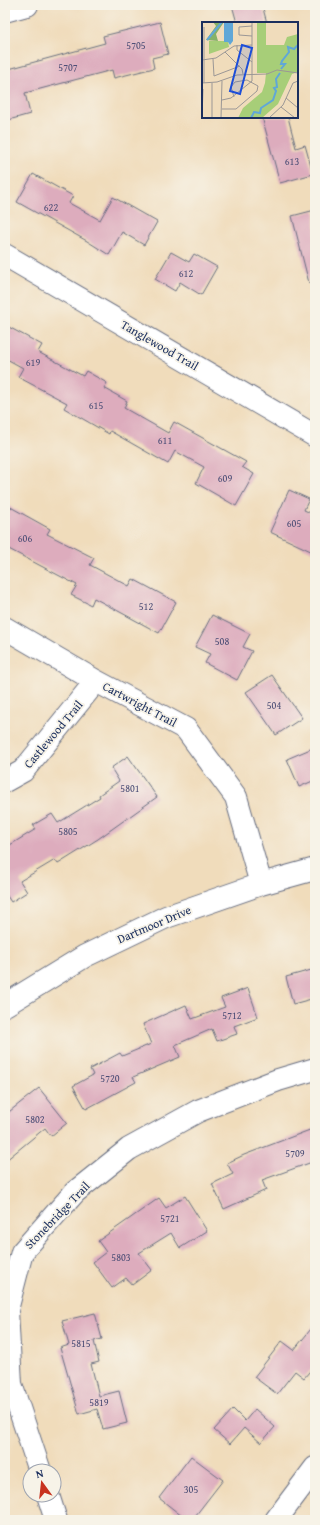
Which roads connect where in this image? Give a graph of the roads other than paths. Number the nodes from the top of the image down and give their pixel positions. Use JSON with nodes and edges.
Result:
{"nodes":[{"id":1,"x":27,"y":5,"type":"edge"},
{"id":2,"x":5,"y":11,"type":"edge"},
{"id":3,"x":5,"y":255,"type":"edge"},
{"id":4,"x":315,"y":436,"type":"edge"},
{"id":5,"x":5,"y":628,"type":"edge"},
{"id":6,"x":96,"y":682,"type":"junction"},
{"id":7,"x":5,"y":781,"type":"edge"},
{"id":8,"x":315,"y":869,"type":"edge"},
{"id":9,"x":261,"y":884,"type":"junction"},
{"id":10,"x":5,"y":1005,"type":"edge"},
{"id":11,"x":315,"y":1069,"type":"edge"},
{"id":12,"x":37,"y":1463,"type":"edge"},
{"id":13,"x":315,"y":1468,"type":"edge"},
{"id":14,"x":51,"y":1503,"type":"edge"},
{"id":15,"x":56,"y":1520,"type":"edge"},
{"id":16,"x":276,"y":1520,"type":"edge"}],
"edges":[{"from":1,"to":2,"type":"street"},
{"from":3,"to":4,"type":"street","name":"Tanglewood Trail"},
{"from":5,"to":6,"type":"street","name":"Cartwright Trail"},
{"from":6,"to":7,"type":"street","name":"Castlewood Trail"},
{"from":6,"to":9,"type":"street","name":"Cartwright Trail"},
{"from":8,"to":9,"type":"street","name":"Dartmoor Drive"},
{"from":9,"to":10,"type":"street","name":"Dartmoor Drive"},
{"from":11,"to":12,"type":"street","name":"Stonebridge Trail"},
{"from":13,"to":16,"type":"street"},
{"from":14,"to":15,"type":"street"}]}
